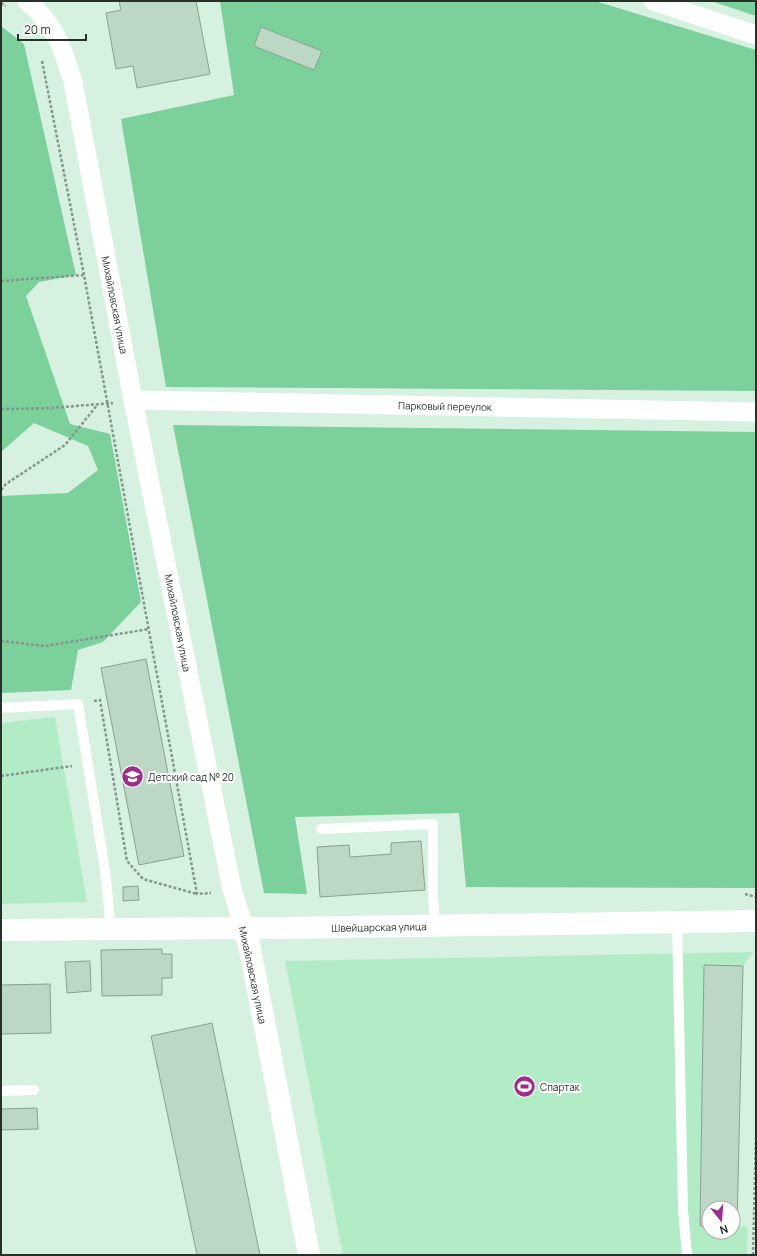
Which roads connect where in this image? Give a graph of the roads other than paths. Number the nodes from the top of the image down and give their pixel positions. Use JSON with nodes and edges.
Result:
{"nodes":[{"id":1,"x":27,"y":1,"type":"edge"},
{"id":2,"x":653,"y":1,"type":"edge"},
{"id":3,"x":756,"y":35,"type":"edge"},
{"id":4,"x":133,"y":400,"type":"junction"},
{"id":5,"x":756,"y":412,"type":"edge"},
{"id":6,"x":1,"y":708,"type":"edge"},
{"id":7,"x":321,"y":829,"type":"dead end"},
{"id":8,"x":756,"y":921,"type":"edge"},
{"id":9,"x":677,"y":922,"type":"junction"},
{"id":10,"x":435,"y":926,"type":"junction"},
{"id":11,"x":244,"y":928,"type":"junction"},
{"id":12,"x":111,"y":929,"type":"junction"},
{"id":13,"x":1,"y":930,"type":"edge"},
{"id":14,"x":34,"y":1090,"type":"dead end"},
{"id":15,"x":1,"y":1091,"type":"edge"},
{"id":16,"x":309,"y":1255,"type":"edge"},
{"id":17,"x":687,"y":1255,"type":"edge"}],
"edges":[{"from":1,"to":4,"type":"street","name":"Михайловская улица"},
{"from":2,"to":3,"type":"street"},
{"from":4,"to":5,"type":"street","name":"Парковый переулок"},
{"from":4,"to":11,"type":"street","name":"Михайловская улица"},
{"from":6,"to":12,"type":"lane"},
{"from":7,"to":10,"type":"lane"},
{"from":8,"to":9,"type":"street","name":"Швейцарская улица"},
{"from":9,"to":10,"type":"street","name":"Швейцарская улица"},
{"from":9,"to":17,"type":"lane"},
{"from":10,"to":11,"type":"street","name":"Швейцарская улица"},
{"from":11,"to":12,"type":"street","name":"Швейцарская улица"},
{"from":11,"to":16,"type":"street","name":"Михайловская улица"},
{"from":12,"to":13,"type":"street","name":"Швейцарская улица"},
{"from":14,"to":15,"type":"lane"}]}
